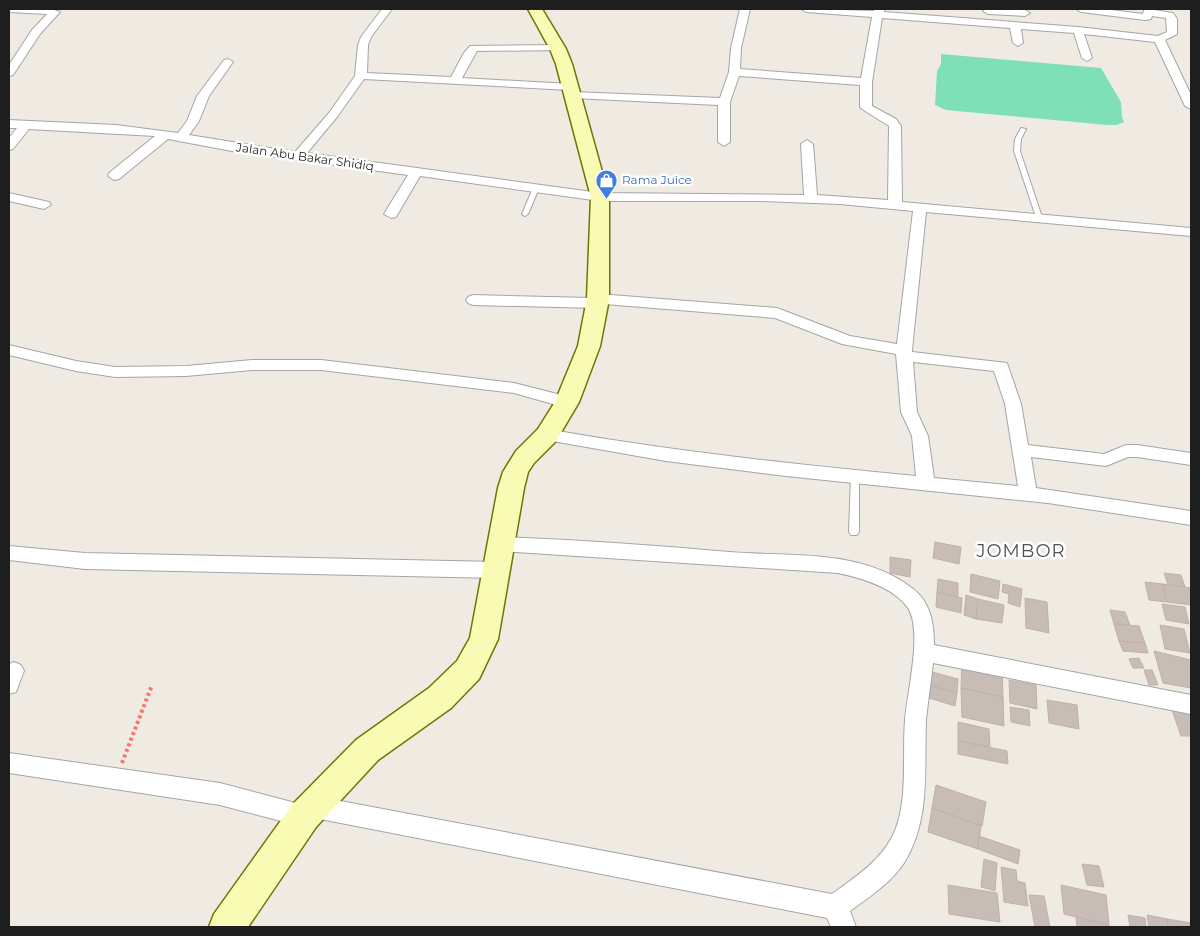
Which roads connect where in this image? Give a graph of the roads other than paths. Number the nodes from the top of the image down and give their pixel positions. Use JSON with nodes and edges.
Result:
{"nodes":[{"id":1,"x":9,"y":9,"type":"edge"},
{"id":2,"x":387,"y":9,"type":"edge"},
{"id":3,"x":535,"y":9,"type":"edge"},
{"id":4,"x":745,"y":9,"type":"edge"},
{"id":5,"x":806,"y":9,"type":"edge"},
{"id":6,"x":1080,"y":9,"type":"edge"},
{"id":7,"x":988,"y":10,"type":"edge"},
{"id":8,"x":879,"y":11,"type":"edge"},
{"id":9,"x":1025,"y":13,"type":"dead end"},
{"id":10,"x":946,"y":14,"type":"edge"},
{"id":11,"x":989,"y":23,"type":"junction"},
{"id":12,"x":1015,"y":25,"type":"junction"},
{"id":13,"x":1082,"y":30,"type":"junction"},
{"id":14,"x":1159,"y":39,"type":"junction"},
{"id":15,"x":1018,"y":43,"type":"dead end"},
{"id":16,"x":558,"y":48,"type":"junction"},
{"id":17,"x":1087,"y":58,"type":"dead end"},
{"id":18,"x":228,"y":62,"type":"dead end"},
{"id":19,"x":735,"y":72,"type":"junction"},
{"id":20,"x":9,"y":73,"type":"edge"},
{"id":21,"x":361,"y":76,"type":"junction"},
{"id":22,"x":455,"y":80,"type":"junction"},
{"id":23,"x":866,"y":82,"type":"junction"},
{"id":24,"x":571,"y":91,"type":"junction"},
{"id":25,"x":724,"y":102,"type":"junction"},
{"id":26,"x":1191,"y":106,"type":"edge"},
{"id":27,"x":9,"y":124,"type":"edge"},
{"id":28,"x":26,"y":125,"type":"junction"},
{"id":29,"x":1023,"y":129,"type":"dead end"},
{"id":30,"x":166,"y":134,"type":"junction"},
{"id":31,"x":182,"y":136,"type":"junction"},
{"id":32,"x":724,"y":142,"type":"dead end"},
{"id":33,"x":808,"y":144,"type":"dead end"},
{"id":34,"x":9,"y":146,"type":"edge"},
{"id":35,"x":299,"y":155,"type":"junction"},
{"id":36,"x":416,"y":172,"type":"junction"},
{"id":37,"x":114,"y":176,"type":"dead end"},
{"id":38,"x":536,"y":188,"type":"junction"},
{"id":39,"x":9,"y":197,"type":"edge"},
{"id":40,"x":600,"y":197,"type":"junction"},
{"id":41,"x":811,"y":199,"type":"junction"},
{"id":42,"x":44,"y":205,"type":"dead end"},
{"id":43,"x":896,"y":205,"type":"junction"},
{"id":44,"x":920,"y":207,"type":"junction"},
{"id":45,"x":391,"y":214,"type":"dead end"},
{"id":46,"x":525,"y":214,"type":"dead end"},
{"id":47,"x":1039,"y":217,"type":"junction"},
{"id":48,"x":1191,"y":232,"type":"edge"},
{"id":49,"x":473,"y":300,"type":"dead end"},
{"id":50,"x":598,"y":301,"type":"junction"},
{"id":51,"x":9,"y":350,"type":"edge"},
{"id":52,"x":904,"y":353,"type":"junction"},
{"id":53,"x":567,"y":402,"type":"junction"},
{"id":54,"x":547,"y":435,"type":"junction"},
{"id":55,"x":1022,"y":450,"type":"junction"},
{"id":56,"x":1191,"y":459,"type":"edge"},
{"id":57,"x":854,"y":476,"type":"junction"},
{"id":58,"x":926,"y":484,"type":"junction"},
{"id":59,"x":1028,"y":494,"type":"junction"},
{"id":60,"x":1191,"y":518,"type":"edge"},
{"id":61,"x":854,"y":532,"type":"dead end"},
{"id":62,"x":502,"y":544,"type":"junction"},
{"id":63,"x":9,"y":553,"type":"edge"},
{"id":64,"x":498,"y":570,"type":"junction"},
{"id":65,"x":923,"y":652,"type":"junction"},
{"id":66,"x":1191,"y":705,"type":"edge"},
{"id":67,"x":9,"y":763,"type":"edge"},
{"id":68,"x":309,"y":812,"type":"junction"},
{"id":69,"x":839,"y":917,"type":"edge"},
{"id":70,"x":227,"y":927,"type":"edge"}],
"edges":[{"from":1,"to":20,"type":"street"},
{"from":2,"to":21,"type":"street"},
{"from":3,"to":16,"type":"street"},
{"from":4,"to":19,"type":"street"},
{"from":5,"to":8,"type":"street"},
{"from":6,"to":13,"type":"street"},
{"from":6,"to":14,"type":"street"},
{"from":7,"to":9,"type":"street"},
{"from":7,"to":11,"type":"street"},
{"from":8,"to":10,"type":"street"},
{"from":8,"to":23,"type":"street"},
{"from":10,"to":11,"type":"street"},
{"from":11,"to":12,"type":"street"},
{"from":12,"to":13,"type":"street"},
{"from":12,"to":15,"type":"street"},
{"from":13,"to":14,"type":"street"},
{"from":13,"to":17,"type":"street"},
{"from":14,"to":26,"type":"street"},
{"from":16,"to":22,"type":"street"},
{"from":16,"to":24,"type":"street"},
{"from":18,"to":31,"type":"street"},
{"from":19,"to":23,"type":"street"},
{"from":19,"to":25,"type":"street"},
{"from":21,"to":22,"type":"street"},
{"from":21,"to":35,"type":"street"},
{"from":22,"to":24,"type":"street"},
{"from":23,"to":43,"type":"street"},
{"from":24,"to":25,"type":"street"},
{"from":24,"to":40,"type":"street"},
{"from":25,"to":32,"type":"street"},
{"from":27,"to":28,"type":"street","name":"Jalan Abu Bakar Shidiq"},
{"from":28,"to":30,"type":"street","name":"Jalan Abu Bakar Shidiq"},
{"from":28,"to":34,"type":"street"},
{"from":29,"to":47,"type":"lane"},
{"from":30,"to":31,"type":"street","name":"Jalan Abu Bakar Shidiq"},
{"from":30,"to":37,"type":"street"},
{"from":31,"to":35,"type":"street","name":"Jalan Abu Bakar Shidiq"},
{"from":33,"to":41,"type":"street"},
{"from":35,"to":36,"type":"street","name":"Jalan Abu Bakar Shidiq"},
{"from":36,"to":38,"type":"street","name":"Jalan Abu Bakar Shidiq"},
{"from":36,"to":45,"type":"street"},
{"from":38,"to":40,"type":"street","name":"Jalan Abu Bakar Shidiq"},
{"from":38,"to":46,"type":"lane"},
{"from":39,"to":42,"type":"street"},
{"from":40,"to":41,"type":"street","name":"Jalan Abu Bakar Shidiq"},
{"from":40,"to":50,"type":"street"},
{"from":41,"to":43,"type":"street","name":"Jalan Abu Bakar Shidiq"},
{"from":43,"to":44,"type":"street","name":"Jalan Abu Bakar Shidiq"},
{"from":44,"to":47,"type":"street","name":"Jalan Abu Bakar Shidiq"},
{"from":44,"to":52,"type":"street"},
{"from":47,"to":48,"type":"street","name":"Jalan Abu Bakar Shidiq"},
{"from":49,"to":50,"type":"street"},
{"from":50,"to":52,"type":"street"},
{"from":50,"to":53,"type":"street"},
{"from":51,"to":53,"type":"street"},
{"from":52,"to":55,"type":"street"},
{"from":52,"to":58,"type":"street"},
{"from":53,"to":54,"type":"street"},
{"from":54,"to":57,"type":"street"},
{"from":54,"to":62,"type":"street"},
{"from":55,"to":56,"type":"street"},
{"from":55,"to":59,"type":"street"},
{"from":57,"to":58,"type":"street"},
{"from":57,"to":61,"type":"lane"},
{"from":58,"to":59,"type":"street"},
{"from":59,"to":60,"type":"street"},
{"from":62,"to":64,"type":"street"},
{"from":62,"to":65,"type":"street"},
{"from":63,"to":64,"type":"street"},
{"from":64,"to":68,"type":"street"},
{"from":65,"to":66,"type":"street"},
{"from":65,"to":69,"type":"street"},
{"from":67,"to":68,"type":"street"},
{"from":68,"to":69,"type":"street"},
{"from":68,"to":70,"type":"street"}]}
